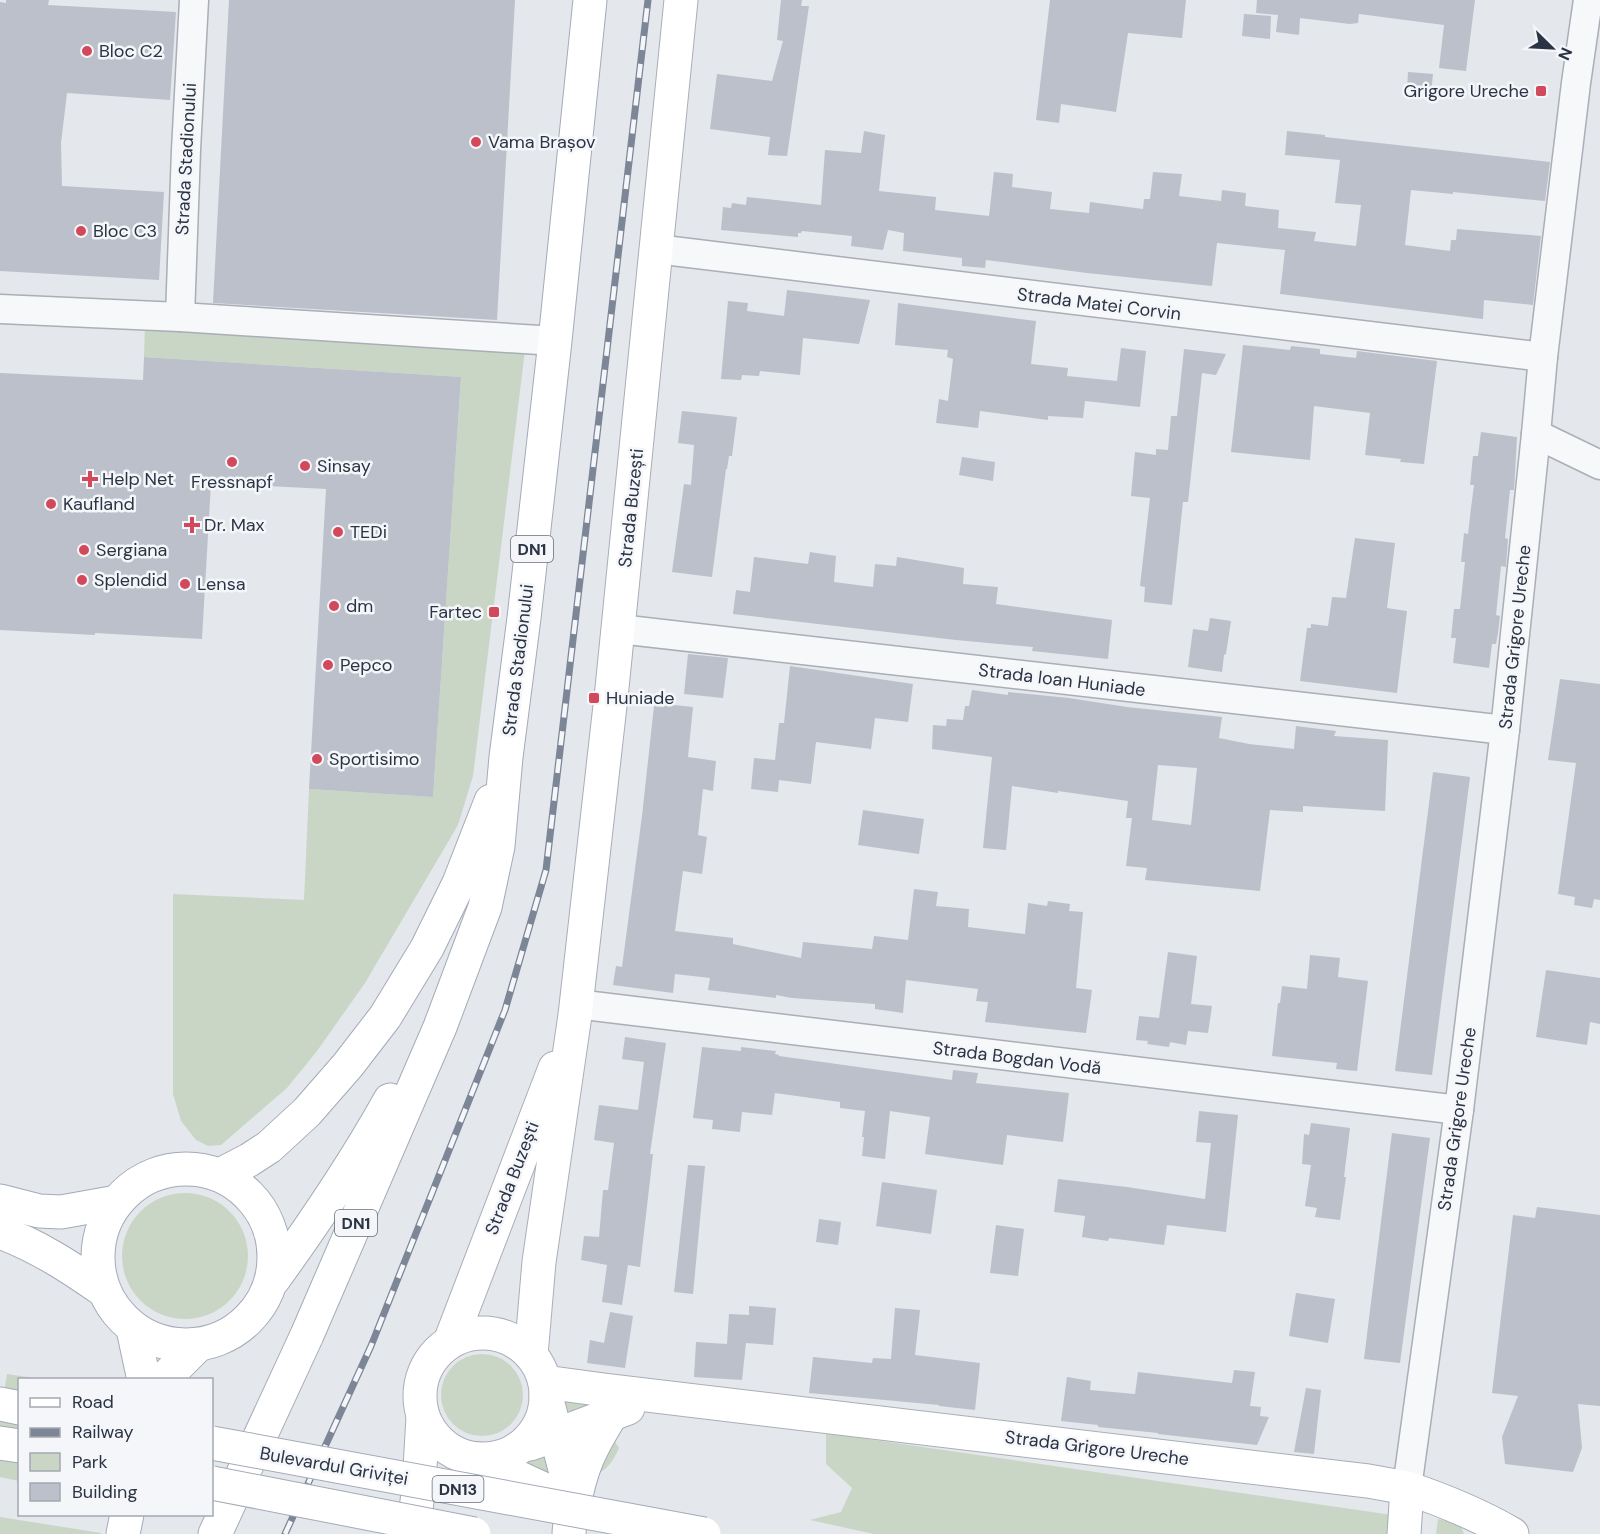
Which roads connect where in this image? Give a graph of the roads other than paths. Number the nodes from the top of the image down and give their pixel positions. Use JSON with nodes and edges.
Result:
{"nodes":[{"id":1,"x":194,"y":0,"type":"edge"},
{"id":2,"x":590,"y":0,"type":"edge"},
{"id":3,"x":681,"y":0,"type":"edge"},
{"id":4,"x":1588,"y":0,"type":"edge"},
{"id":5,"x":656,"y":249,"type":"junction"},
{"id":6,"x":0,"y":309,"type":"edge"},
{"id":7,"x":180,"y":317,"type":"junction"},
{"id":8,"x":555,"y":341,"type":"junction"},
{"id":9,"x":1543,"y":357,"type":"junction"},
{"id":10,"x":1536,"y":434,"type":"junction"},
{"id":11,"x":1600,"y":465,"type":"edge"},
{"id":12,"x":619,"y":629,"type":"junction"},
{"id":13,"x":1505,"y":730,"type":"junction"},
{"id":14,"x":506,"y":757,"type":"junction"},
{"id":15,"x":484,"y":907,"type":"junction"},
{"id":16,"x":575,"y":1010,"type":"junction"},
{"id":17,"x":1459,"y":1110,"type":"junction"},
{"id":18,"x":220,"y":1174,"type":"junction"},
{"id":19,"x":0,"y":1201,"type":"edge"},
{"id":20,"x":117,"y":1202,"type":"junction"},
{"id":21,"x":0,"y":1232,"type":"edge"},
{"id":22,"x":272,"y":1281,"type":"junction"},
{"id":23,"x":103,"y":1290,"type":"junction"},
{"id":24,"x":133,"y":1329,"type":"junction"},
{"id":25,"x":450,"y":1342,"type":"junction"},
{"id":26,"x":197,"y":1346,"type":"junction"},
{"id":27,"x":144,"y":1378,"type":"edge"},
{"id":28,"x":165,"y":1378,"type":"edge"},
{"id":29,"x":541,"y":1378,"type":"junction"},
{"id":30,"x":657,"y":1396,"type":"junction"},
{"id":31,"x":0,"y":1404,"type":"edge"},
{"id":32,"x":18,"y":1408,"type":"edge"},
{"id":33,"x":611,"y":1415,"type":"junction"},
{"id":34,"x":423,"y":1417,"type":"junction"},
{"id":35,"x":556,"y":1436,"type":"junction"},
{"id":36,"x":0,"y":1443,"type":"edge"},
{"id":37,"x":213,"y":1443,"type":"edge"},
{"id":38,"x":18,"y":1446,"type":"edge"},
{"id":39,"x":521,"y":1446,"type":"junction"},
{"id":40,"x":471,"y":1458,"type":"junction"},
{"id":41,"x":213,"y":1483,"type":"edge"},
{"id":42,"x":1407,"y":1488,"type":"junction"},
{"id":43,"x":127,"y":1516,"type":"edge"},
{"id":44,"x":571,"y":1519,"type":"edge"},
{"id":45,"x":123,"y":1534,"type":"edge"},
{"id":46,"x":215,"y":1534,"type":"edge"},
{"id":47,"x":413,"y":1534,"type":"edge"},
{"id":48,"x":474,"y":1534,"type":"edge"},
{"id":49,"x":704,"y":1534,"type":"edge"},
{"id":50,"x":1404,"y":1534,"type":"edge"},
{"id":51,"x":1512,"y":1534,"type":"edge"}],
"edges":[{"from":1,"to":7,"type":"street","name":"Strada Stadionului"},
{"from":2,"to":8,"type":"main road","name":"Strada Stadionului","number":"DN1"},
{"from":3,"to":5,"type":"main road","name":"Strada Buzești"},
{"from":4,"to":9,"type":"street","name":"Strada Grigore Ureche"},
{"from":5,"to":9,"type":"street","name":"Strada Matei Corvin"},
{"from":5,"to":12,"type":"main road","name":"Strada Buzești"},
{"from":6,"to":7,"type":"street"},
{"from":7,"to":8,"type":"street"},
{"from":8,"to":14,"type":"main road","name":"Strada Stadionului","number":"DN1"},
{"from":9,"to":10,"type":"street","name":"Strada Grigore Ureche"},
{"from":10,"to":11,"type":"street"},
{"from":10,"to":13,"type":"street","name":"Strada Grigore Ureche"},
{"from":12,"to":13,"type":"street","name":"Strada Ioan Huniade"},
{"from":12,"to":16,"type":"main road","name":"Strada Buzești"},
{"from":13,"to":17,"type":"street","name":"Strada Grigore Ureche"},
{"from":14,"to":15,"type":"main road","name":"Strada Stadionului","number":"DN1"},
{"from":14,"to":18,"type":"main road","number":"DN1"},
{"from":15,"to":22,"type":"main road"},
{"from":15,"to":46,"type":"main road","number":"DN1"},
{"from":16,"to":17,"type":"street","name":"Strada Bogdan Vodă"},
{"from":16,"to":25,"type":"main road","name":"Strada Buzești"},
{"from":16,"to":29,"type":"main road","name":"Strada Buzești"},
{"from":17,"to":42,"type":"street","name":"Strada Grigore Ureche"},
{"from":18,"to":20,"type":"main road"},
{"from":18,"to":22,"type":"main road"},
{"from":19,"to":20,"type":"main road"},
{"from":20,"to":23,"type":"main road"},
{"from":21,"to":23,"type":"main road"},
{"from":22,"to":26,"type":"main road"},
{"from":23,"to":24,"type":"main road"},
{"from":24,"to":26,"type":"main road"},
{"from":24,"to":27,"type":"main road"},
{"from":25,"to":29,"type":"main road"},
{"from":25,"to":34,"type":"main road"},
{"from":26,"to":28,"type":"main road"},
{"from":29,"to":30,"type":"main road","name":"Strada Grigore Ureche"},
{"from":29,"to":35,"type":"main road"},
{"from":29,"to":39,"type":"main road"},
{"from":30,"to":33,"type":"main road","name":"Strada Grigore Ureche"},
{"from":30,"to":42,"type":"main road","name":"Strada Grigore Ureche"},
{"from":31,"to":32,"type":"main road"},
{"from":33,"to":35,"type":"main road","name":"Strada Grigore Ureche"},
{"from":33,"to":44,"type":"main road"},
{"from":34,"to":40,"type":"main road"},
{"from":34,"to":47,"type":"main road"},
{"from":35,"to":39,"type":"main road","name":"Strada Grigore Ureche"},
{"from":35,"to":44,"type":"main road"},
{"from":36,"to":38,"type":"main road"},
{"from":37,"to":49,"type":"main road","name":"Bulevardul Griviței","number":"DN13","bridge":true},
{"from":39,"to":40,"type":"main road"},
{"from":40,"to":44,"type":"main road"},
{"from":40,"to":47,"type":"main road"},
{"from":41,"to":48,"type":"main road","number":"DN13","bridge":true},
{"from":42,"to":50,"type":"main road"},
{"from":42,"to":51,"type":"main road"},
{"from":43,"to":45,"type":"main road"}]}
